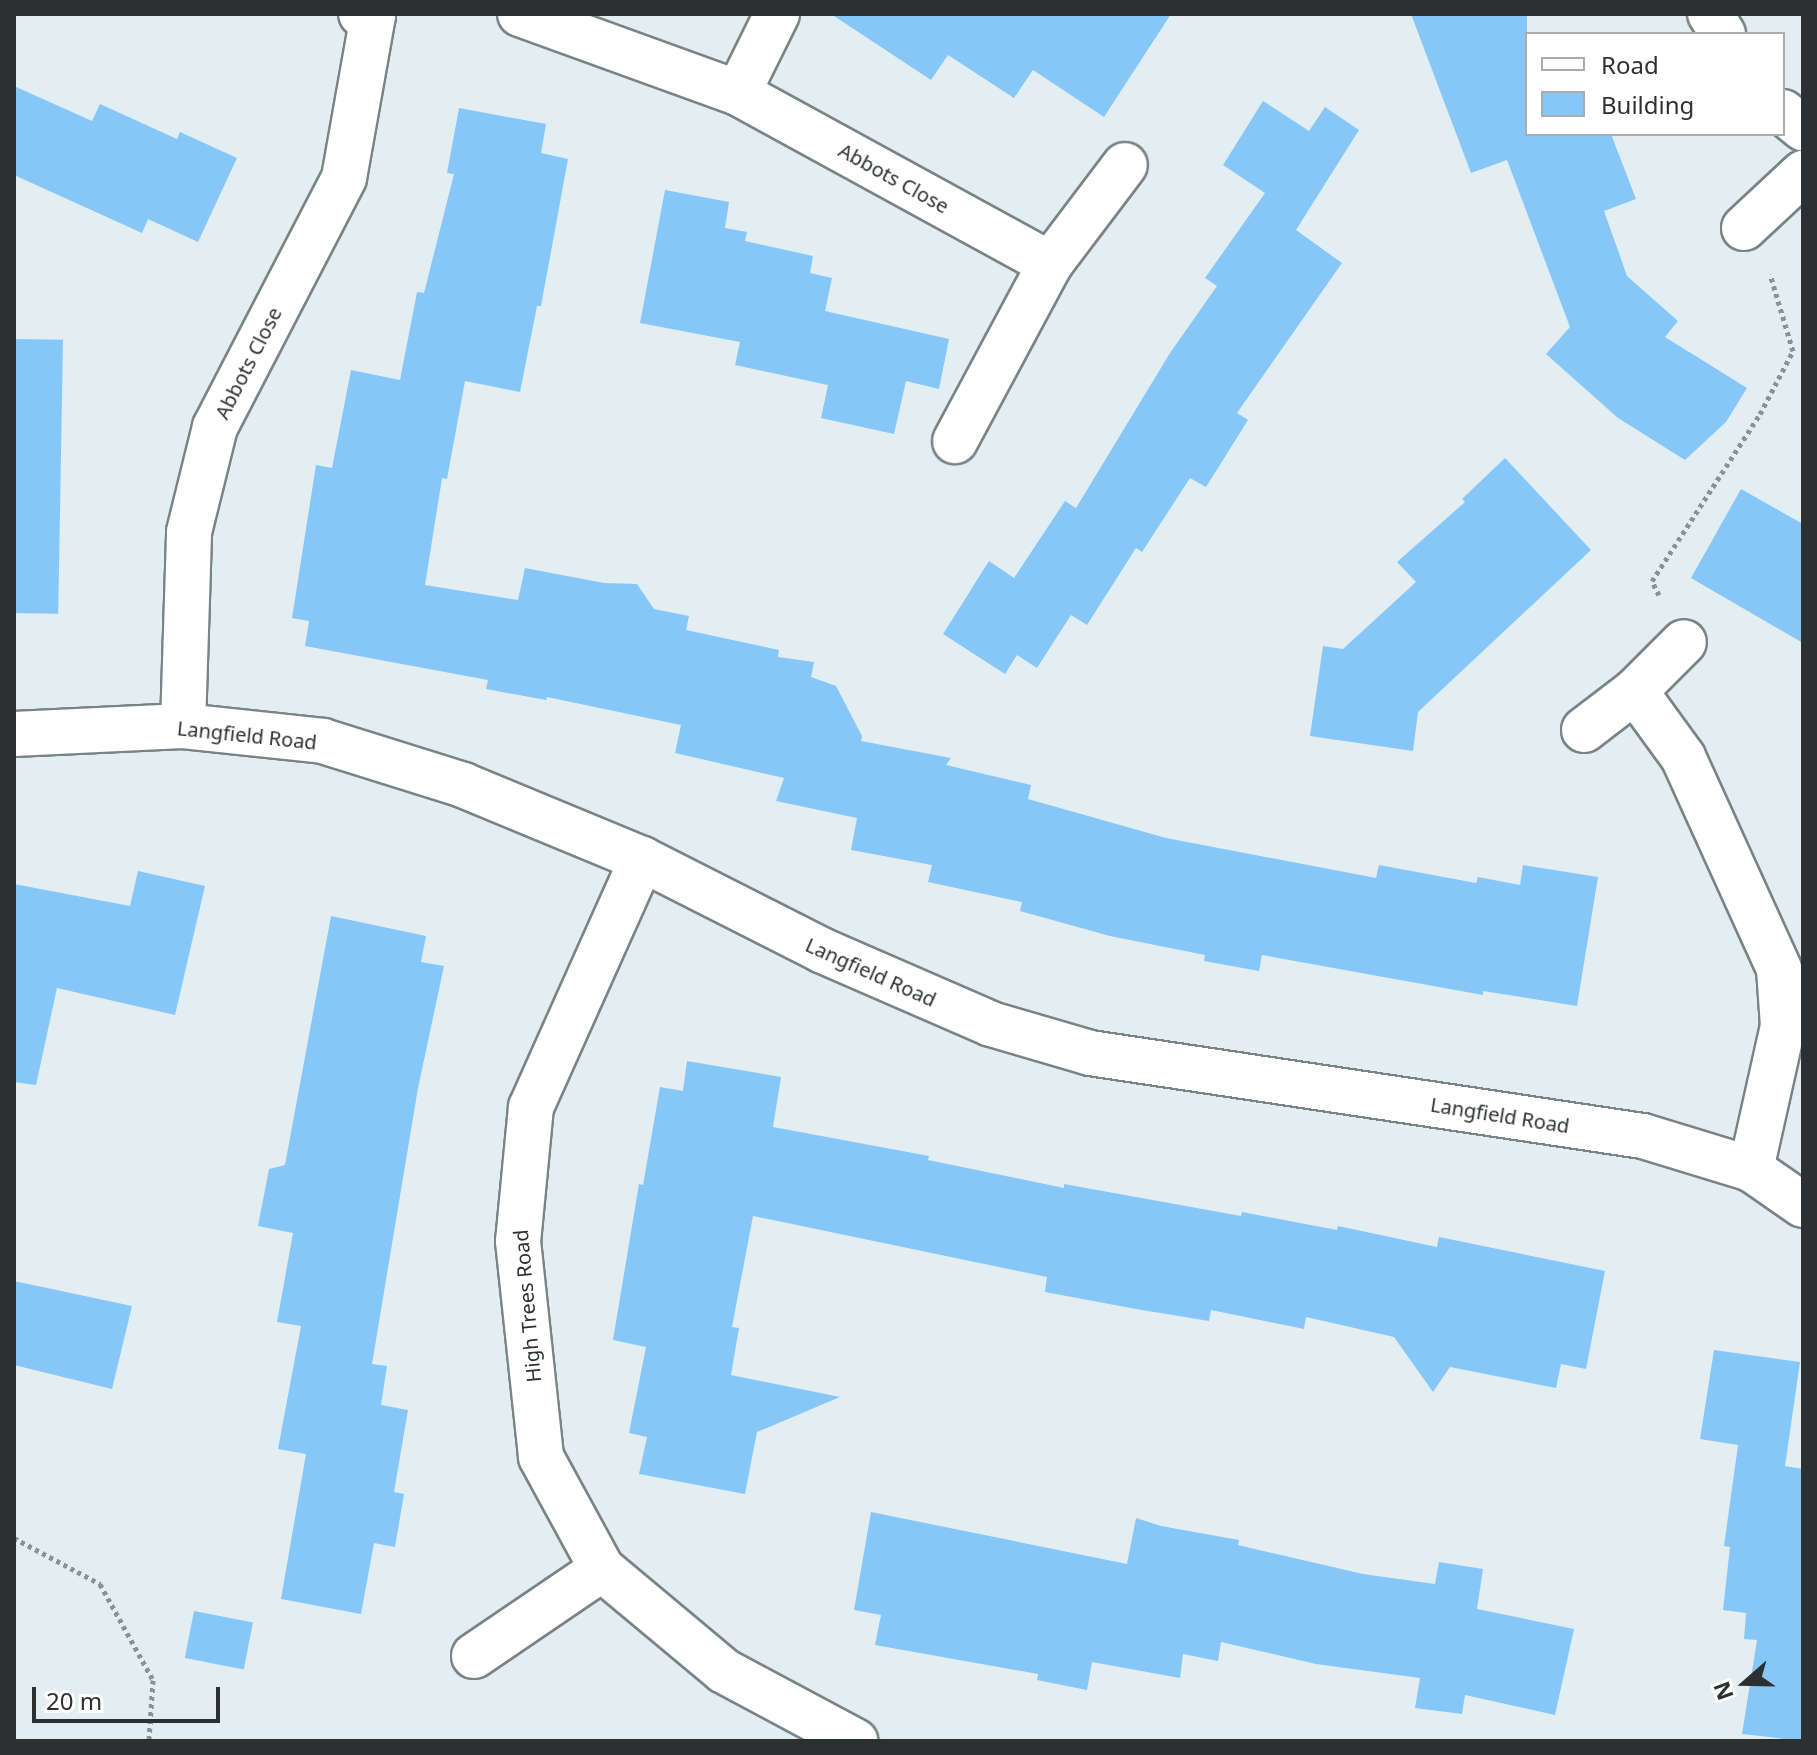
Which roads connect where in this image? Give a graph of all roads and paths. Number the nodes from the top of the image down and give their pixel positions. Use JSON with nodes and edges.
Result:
{"nodes":[{"id":1,"x":520,"y":14,"type":"edge"},
{"id":2,"x":777,"y":14,"type":"edge"},
{"id":3,"x":1710,"y":14,"type":"edge"},
{"id":4,"x":372,"y":15,"type":"edge"},
{"id":5,"x":1722,"y":32,"type":"edge"},
{"id":6,"x":738,"y":93,"type":"junction"},
{"id":7,"x":1785,"y":114,"type":"edge"},
{"id":8,"x":1803,"y":128,"type":"edge"},
{"id":9,"x":1125,"y":165,"type":"dead end"},
{"id":10,"x":1803,"y":173,"type":"edge"},
{"id":11,"x":1744,"y":228,"type":"joint"},
{"id":12,"x":1050,"y":264,"type":"junction"},
{"id":13,"x":955,"y":441,"type":"dead end"},
{"id":14,"x":1684,"y":642,"type":"joint"},
{"id":15,"x":1635,"y":691,"type":"junction"},
{"id":16,"x":183,"y":726,"type":"junction"},
{"id":17,"x":1584,"y":730,"type":"dead end"},
{"id":18,"x":14,"y":734,"type":"edge"},
{"id":19,"x":642,"y":859,"type":"junction"},
{"id":20,"x":1751,"y":1169,"type":"junction"},
{"id":21,"x":1803,"y":1205,"type":"edge"},
{"id":22,"x":14,"y":1538,"type":"edge"},
{"id":23,"x":602,"y":1569,"type":"junction"},
{"id":24,"x":474,"y":1656,"type":"dead end"},
{"id":25,"x":149,"y":1741,"type":"edge"},
{"id":26,"x":855,"y":1741,"type":"edge"}],
"edges":[{"from":1,"to":6,"type":"street","name":"Abbots Close"},
{"from":2,"to":6,"type":"street"},
{"from":3,"to":5,"type":"street"},
{"from":4,"to":16,"type":"street","name":"Abbots Close"},
{"from":6,"to":12,"type":"street","name":"Abbots Close"},
{"from":7,"to":8,"type":"street"},
{"from":9,"to":12,"type":"street"},
{"from":10,"to":11,"type":"street"},
{"from":11,"to":14,"type":"path"},
{"from":12,"to":13,"type":"street"},
{"from":14,"to":15,"type":"street"},
{"from":15,"to":17,"type":"street"},
{"from":15,"to":20,"type":"street"},
{"from":16,"to":18,"type":"street","name":"Langfield Road"},
{"from":16,"to":19,"type":"street","name":"Langfield Road"},
{"from":19,"to":20,"type":"street","name":"Langfield Road"},
{"from":19,"to":23,"type":"street","name":"High Trees Road"},
{"from":20,"to":21,"type":"street","name":"Langfield Road"},
{"from":22,"to":25,"type":"path"},
{"from":23,"to":24,"type":"street"},
{"from":23,"to":26,"type":"street","name":"High Trees Road"}]}
